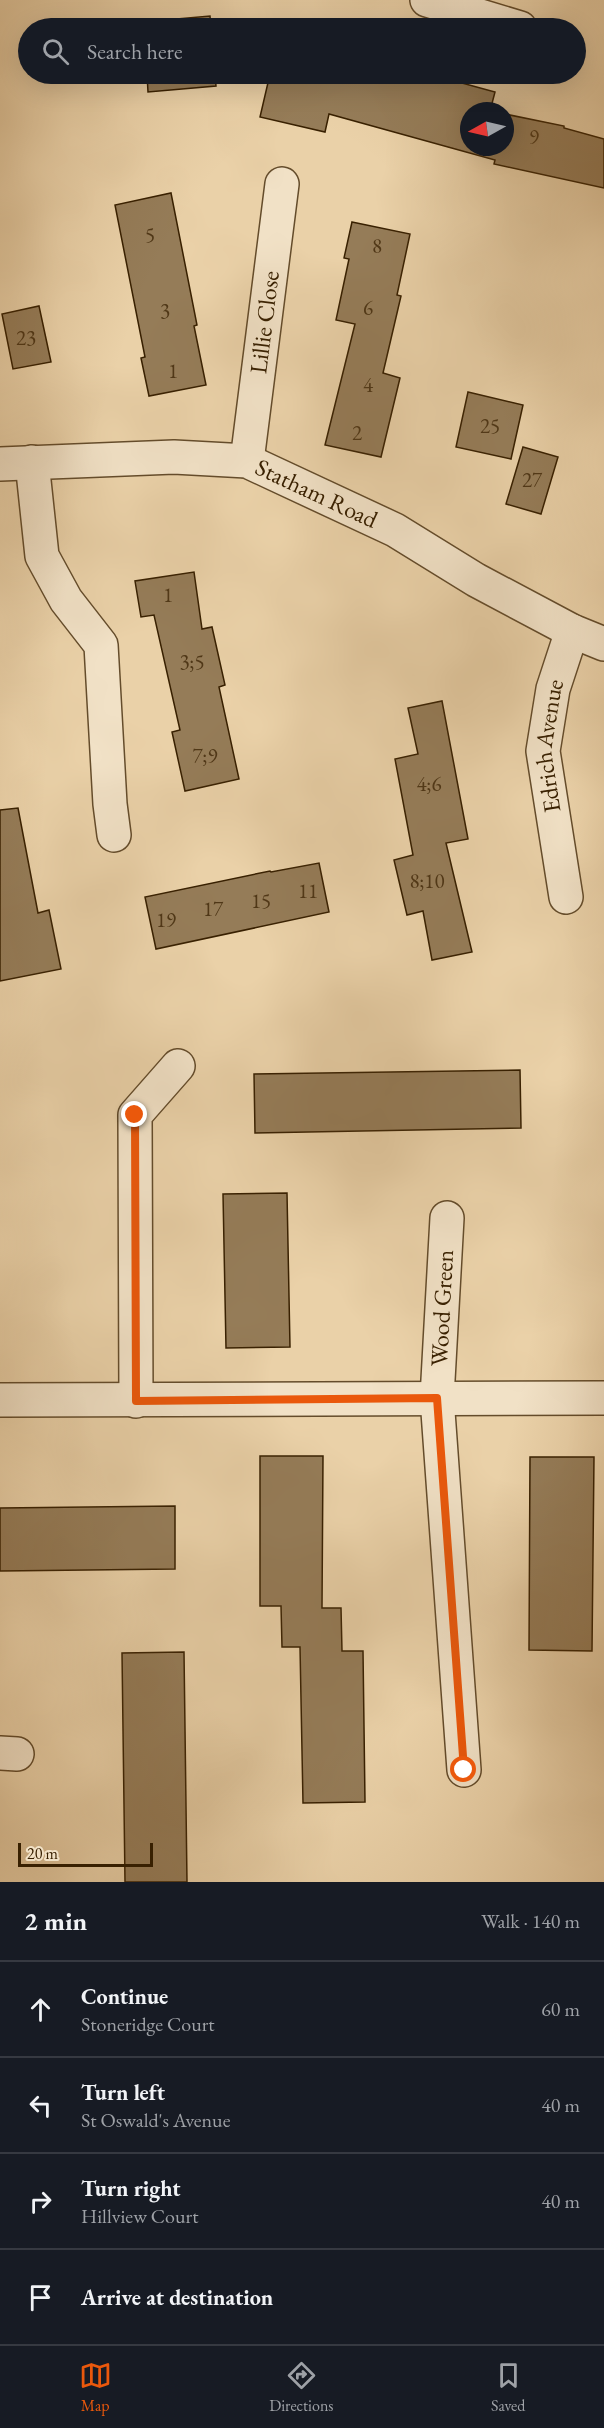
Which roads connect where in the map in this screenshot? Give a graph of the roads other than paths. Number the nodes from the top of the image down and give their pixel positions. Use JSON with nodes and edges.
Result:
{"nodes":[{"id":1,"x":427,"y":0,"type":"edge"},
{"id":2,"x":487,"y":18,"type":"edge"},
{"id":3,"x":282,"y":184,"type":"dead end"},
{"id":4,"x":247,"y":460,"type":"junction"},
{"id":5,"x":32,"y":462,"type":"junction"},
{"id":6,"x":0,"y":464,"type":"edge"},
{"id":7,"x":572,"y":632,"type":"junction"},
{"id":8,"x":604,"y":644,"type":"edge"},
{"id":9,"x":114,"y":835,"type":"dead end"},
{"id":10,"x":566,"y":897,"type":"dead end"},
{"id":11,"x":178,"y":1066,"type":"dead end"},
{"id":12,"x":447,"y":1218,"type":"dead end"},
{"id":13,"x":437,"y":1398,"type":"junction"},
{"id":14,"x":604,"y":1398,"type":"edge"},
{"id":15,"x":0,"y":1400,"type":"edge"},
{"id":16,"x":136,"y":1401,"type":"junction"},
{"id":17,"x":464,"y":1770,"type":"dead end"}],
"edges":[{"from":1,"to":2,"type":"street"},
{"from":3,"to":4,"type":"street","name":"Lillie Close"},
{"from":4,"to":5,"type":"street","name":"Statham Road"},
{"from":4,"to":7,"type":"street","name":"Statham Road"},
{"from":5,"to":6,"type":"street","name":"Statham Road"},
{"from":5,"to":9,"type":"street"},
{"from":7,"to":8,"type":"street","name":"Statham Road"},
{"from":7,"to":10,"type":"street","name":"Edrich Avenue"},
{"from":11,"to":16,"type":"street"},
{"from":12,"to":13,"type":"street","name":"Wood Green"},
{"from":13,"to":14,"type":"street"},
{"from":13,"to":16,"type":"street"},
{"from":13,"to":17,"type":"street","name":"Wood Green"},
{"from":15,"to":16,"type":"street"}]}
